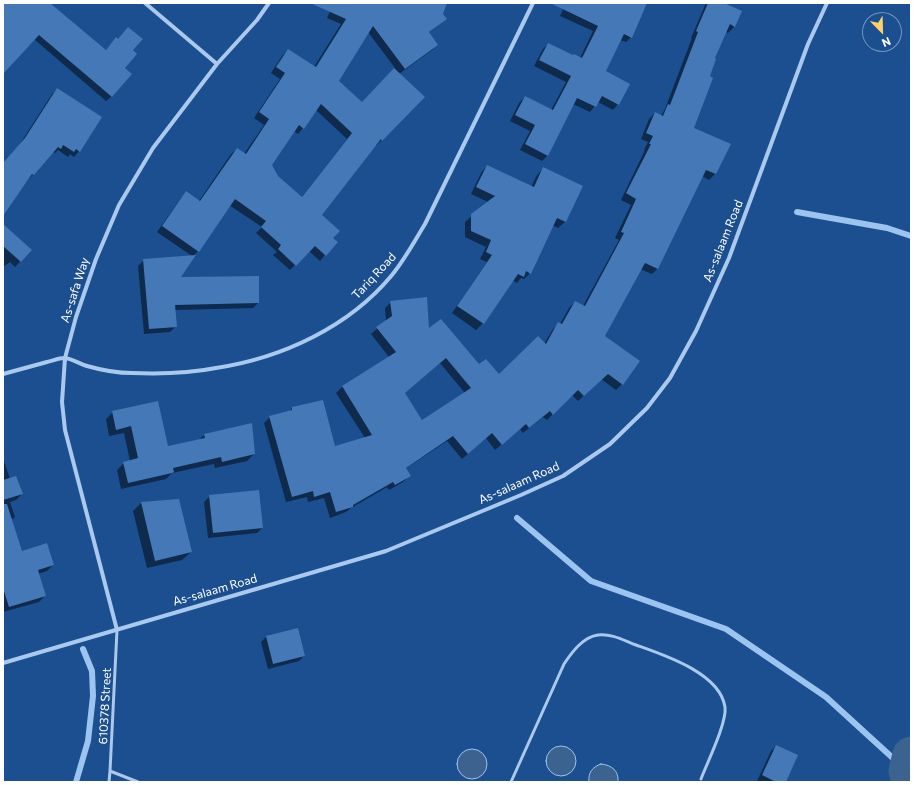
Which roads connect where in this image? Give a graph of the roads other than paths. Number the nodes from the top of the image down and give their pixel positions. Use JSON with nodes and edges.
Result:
{"nodes":[{"id":1,"x":145,"y":3,"type":"edge"},
{"id":2,"x":269,"y":3,"type":"edge"},
{"id":3,"x":533,"y":3,"type":"edge"},
{"id":4,"x":827,"y":3,"type":"edge"},
{"id":5,"x":217,"y":64,"type":"junction"},
{"id":6,"x":65,"y":358,"type":"junction"},
{"id":7,"x":3,"y":374,"type":"edge"},
{"id":8,"x":117,"y":630,"type":"junction"},
{"id":9,"x":3,"y":663,"type":"edge"},
{"id":10,"x":110,"y":771,"type":"junction"},
{"id":11,"x":701,"y":779,"type":"dead end"},
{"id":12,"x":109,"y":782,"type":"edge"},
{"id":13,"x":138,"y":782,"type":"edge"},
{"id":14,"x":511,"y":782,"type":"edge"}],
"edges":[{"from":1,"to":5,"type":"street"},
{"from":2,"to":5,"type":"street","name":"As-safa Way"},
{"from":3,"to":6,"type":"street","name":"Tariq Road"},
{"from":4,"to":8,"type":"street","name":"As-salaam Road"},
{"from":5,"to":6,"type":"street","name":"As-safa Way"},
{"from":6,"to":7,"type":"street"},
{"from":6,"to":8,"type":"street","name":"As-safa Way"},
{"from":8,"to":9,"type":"street","name":"As-salaam Road"},
{"from":8,"to":10,"type":"lane","name":"610378 Street"},
{"from":10,"to":12,"type":"lane","name":"610378 Street"},
{"from":10,"to":13,"type":"lane"},
{"from":11,"to":14,"type":"lane"}]}
